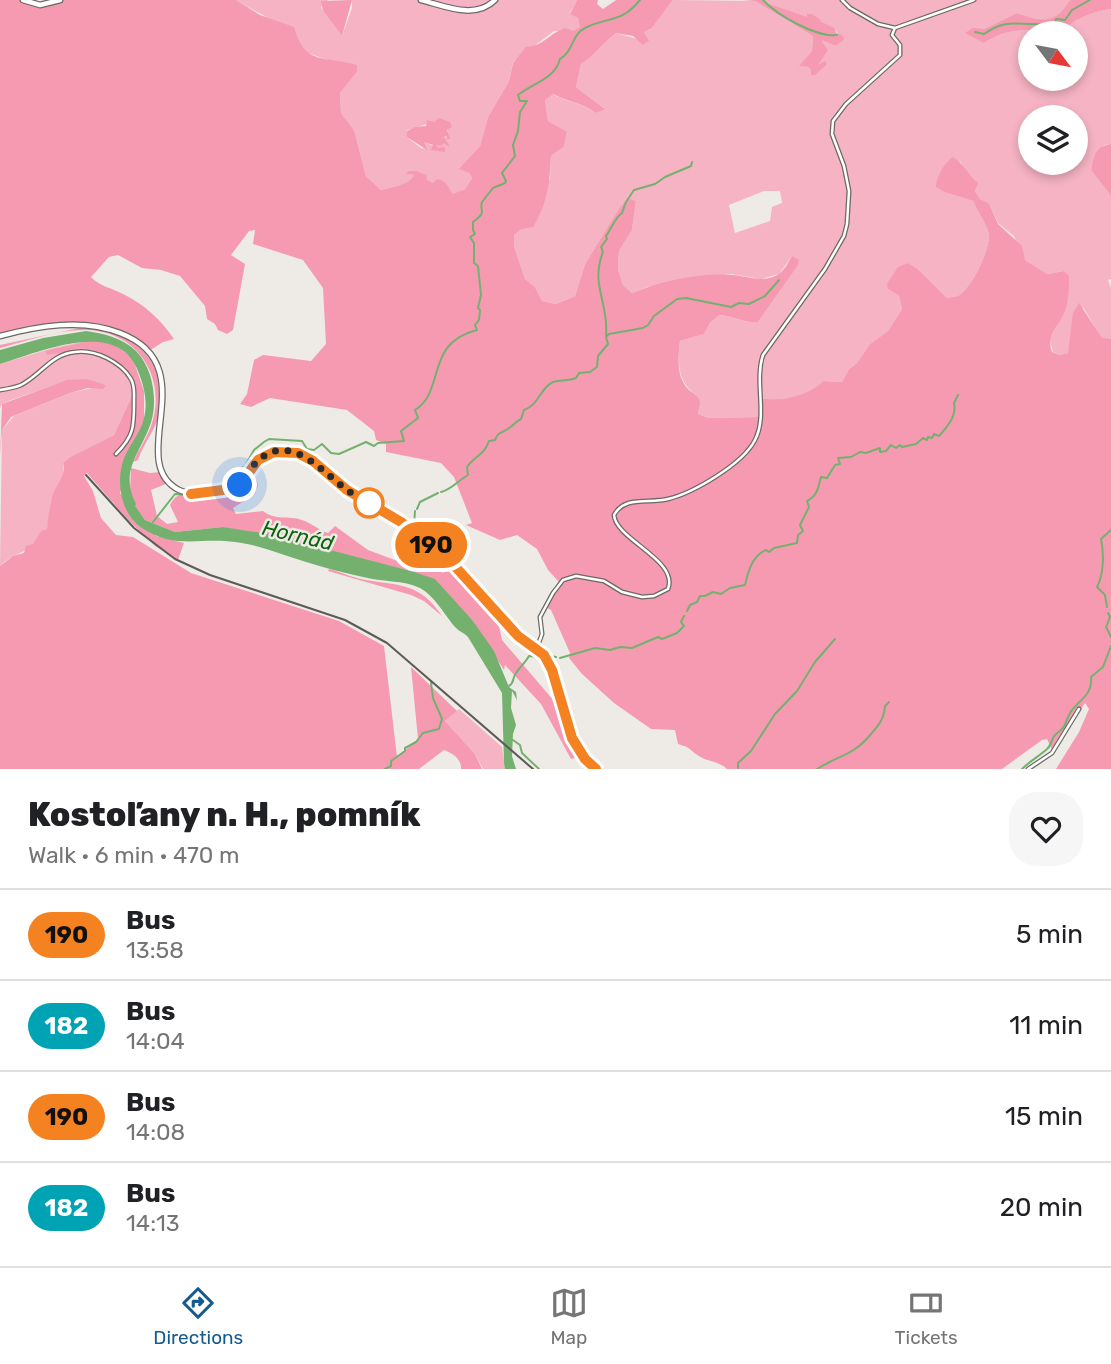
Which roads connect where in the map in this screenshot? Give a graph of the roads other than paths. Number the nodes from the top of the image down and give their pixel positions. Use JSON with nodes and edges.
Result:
{"nodes":[{"id":1,"x":23,"y":0,"type":"edge"},
{"id":2,"x":60,"y":0,"type":"edge"},
{"id":3,"x":421,"y":0,"type":"edge"},
{"id":4,"x":495,"y":0,"type":"edge"},
{"id":5,"x":842,"y":0,"type":"edge"},
{"id":6,"x":974,"y":0,"type":"edge"},
{"id":7,"x":881,"y":26,"type":"junction"},
{"id":8,"x":895,"y":28,"type":"junction"},
{"id":9,"x":892,"y":35,"type":"junction"},
{"id":10,"x":0,"y":336,"type":"edge"},
{"id":11,"x":0,"y":390,"type":"edge"},
{"id":12,"x":116,"y":454,"type":"dead end"},
{"id":13,"x":537,"y":648,"type":"junction"},
{"id":14,"x":1079,"y":709,"type":"dead end"},
{"id":15,"x":596,"y":769,"type":"edge"},
{"id":16,"x":1028,"y":769,"type":"edge"}],
"edges":[{"from":1,"to":2,"type":"street"},
{"from":3,"to":4,"type":"street"},
{"from":5,"to":7,"type":"street"},
{"from":6,"to":8,"type":"street"},
{"from":7,"to":8,"type":"street"},
{"from":7,"to":9,"type":"street"},
{"from":8,"to":9,"type":"street"},
{"from":9,"to":13,"type":"street"},
{"from":10,"to":13,"type":"street"},
{"from":11,"to":12,"type":"street"},
{"from":13,"to":15,"type":"street"},
{"from":14,"to":16,"type":"street"}]}
